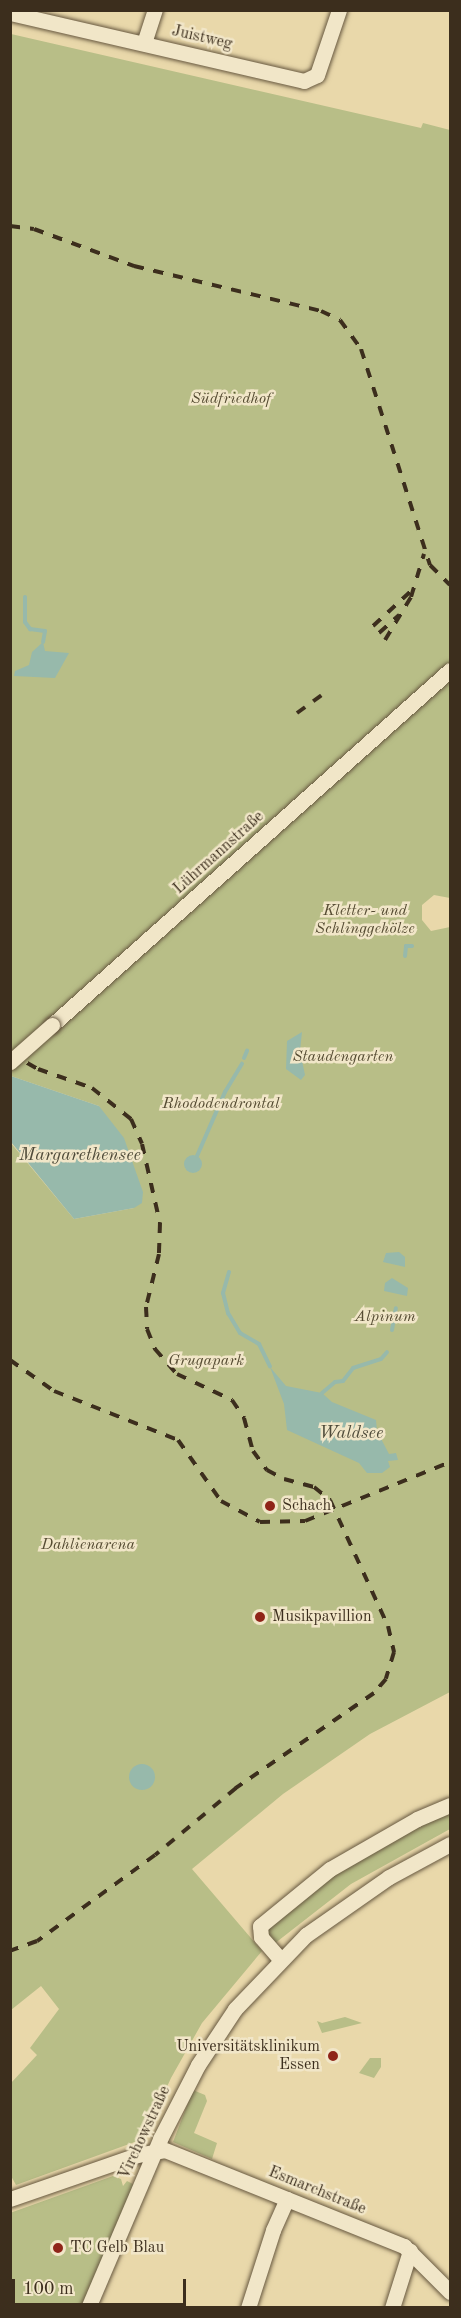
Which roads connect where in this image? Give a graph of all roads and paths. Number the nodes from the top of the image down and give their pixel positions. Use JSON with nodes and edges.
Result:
{"nodes":[{"id":1,"x":155,"y":10,"type":"edge"},
{"id":2,"x":339,"y":10,"type":"edge"},
{"id":3,"x":10,"y":13,"type":"edge"},
{"id":4,"x":144,"y":44,"type":"junction"},
{"id":5,"x":450,"y":670,"type":"edge"},
{"id":6,"x":10,"y":1062,"type":"edge"},
{"id":7,"x":450,"y":1805,"type":"edge"},
{"id":8,"x":450,"y":1844,"type":"edge"},
{"id":9,"x":280,"y":1959,"type":"junction"},
{"id":10,"x":155,"y":2151,"type":"junction"},
{"id":11,"x":10,"y":2199,"type":"edge"},
{"id":12,"x":287,"y":2199,"type":"junction"},
{"id":13,"x":410,"y":2251,"type":"junction"},
{"id":14,"x":450,"y":2292,"type":"edge"},
{"id":15,"x":88,"y":2307,"type":"edge"},
{"id":16,"x":248,"y":2307,"type":"edge"},
{"id":17,"x":392,"y":2307,"type":"edge"}],
"edges":[{"from":1,"to":4,"type":"street"},
{"from":2,"to":4,"type":"street","name":"Juistweg"},
{"from":3,"to":4,"type":"street","name":"Juistweg"},
{"from":5,"to":6,"type":"street","name":"Lührmannstraße","bridge":true},
{"from":7,"to":9,"type":"street"},
{"from":8,"to":9,"type":"street","name":"Virchowstraße"},
{"from":9,"to":10,"type":"street","name":"Virchowstraße"},
{"from":10,"to":11,"type":"street"},
{"from":10,"to":12,"type":"street","name":"Esmarchstraße"},
{"from":10,"to":15,"type":"street","name":"Virchowstraße"},
{"from":12,"to":13,"type":"street","name":"Esmarchstraße"},
{"from":12,"to":16,"type":"street"},
{"from":13,"to":14,"type":"street","name":"Esmarchstraße"},
{"from":13,"to":17,"type":"street"}]}
